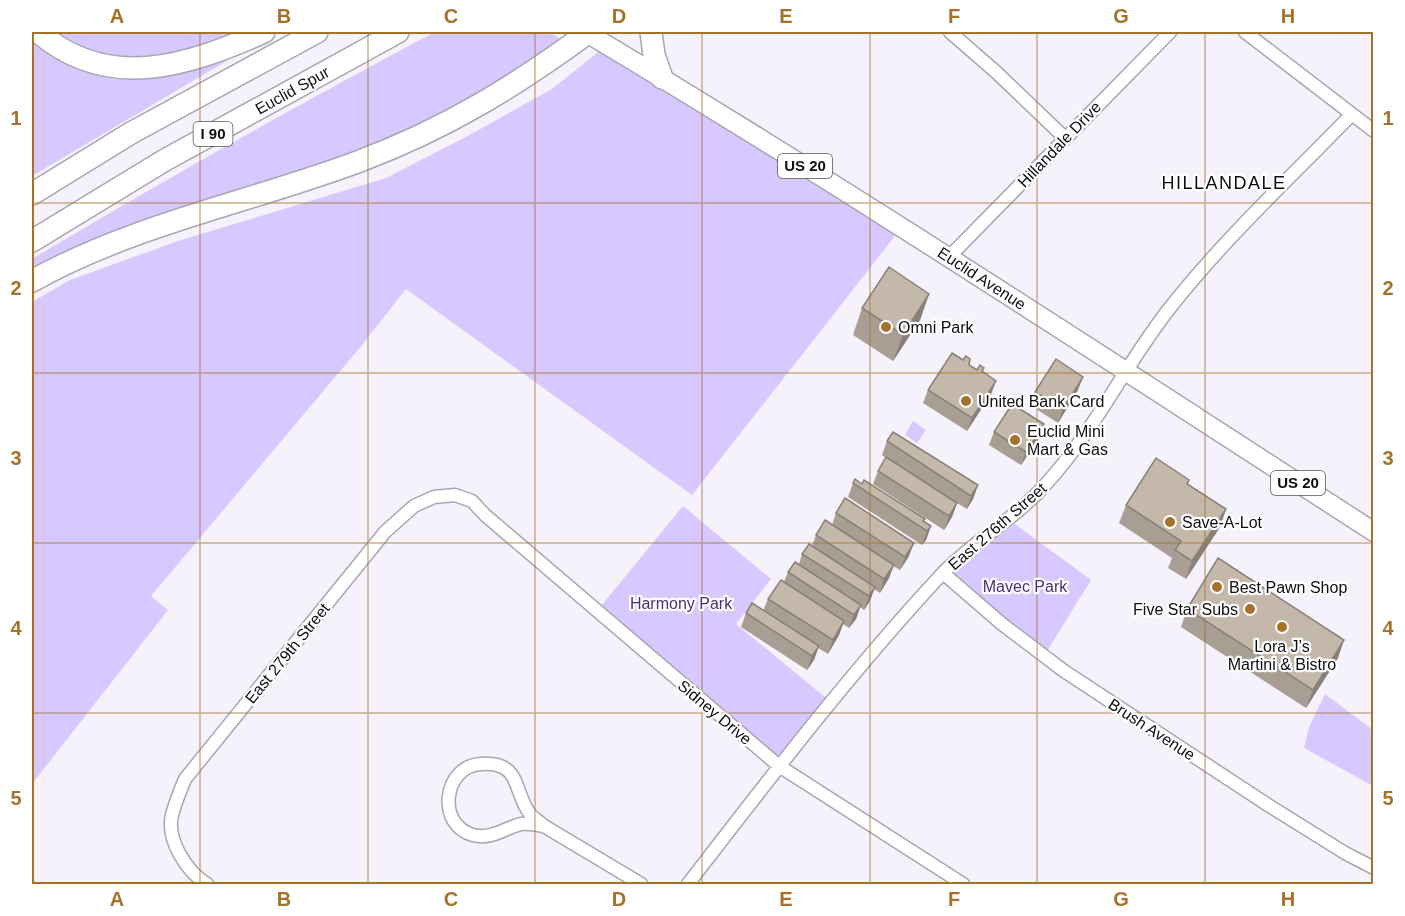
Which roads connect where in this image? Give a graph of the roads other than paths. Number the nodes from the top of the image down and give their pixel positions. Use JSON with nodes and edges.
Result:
{"nodes":[{"id":1,"x":38,"y":32,"type":"edge"},
{"id":2,"x":264,"y":32,"type":"edge"},
{"id":3,"x":317,"y":32,"type":"edge"},
{"id":4,"x":398,"y":32,"type":"edge"},
{"id":5,"x":587,"y":32,"type":"edge"},
{"id":6,"x":651,"y":32,"type":"edge"},
{"id":7,"x":950,"y":32,"type":"edge"},
{"id":8,"x":1170,"y":32,"type":"edge"},
{"id":9,"x":1245,"y":32,"type":"edge"},
{"id":10,"x":662,"y":78,"type":"junction"},
{"id":11,"x":1352,"y":115,"type":"junction"},
{"id":12,"x":1374,"y":131,"type":"edge"},
{"id":13,"x":1065,"y":138,"type":"junction"},
{"id":14,"x":32,"y":194,"type":"edge"},
{"id":15,"x":32,"y":241,"type":"edge"},
{"id":16,"x":949,"y":257,"type":"junction"},
{"id":17,"x":32,"y":281,"type":"edge"},
{"id":18,"x":1127,"y":371,"type":"junction"},
{"id":19,"x":485,"y":515,"type":"joint"},
{"id":20,"x":1374,"y":532,"type":"edge"},
{"id":21,"x":944,"y":573,"type":"junction"},
{"id":22,"x":779,"y":766,"type":"junction"},
{"id":23,"x":544,"y":826,"type":"junction"},
{"id":24,"x":1374,"y":868,"type":"edge"},
{"id":25,"x":203,"y":882,"type":"edge"},
{"id":26,"x":641,"y":885,"type":"edge"},
{"id":27,"x":688,"y":885,"type":"edge"},
{"id":28,"x":963,"y":885,"type":"edge"}],
"edges":[{"from":1,"to":2,"type":"highway"},
{"from":3,"to":14,"type":"highway","number":"I 90"},
{"from":4,"to":15,"type":"highway","name":"Euclid Spur","number":"I 90"},
{"from":5,"to":10,"type":"main road","name":"Euclid Avenue","number":"US 20"},
{"from":5,"to":17,"type":"highway"},
{"from":6,"to":10,"type":"highway"},
{"from":7,"to":13,"type":"street"},
{"from":8,"to":13,"type":"street","name":"Hillandale Drive"},
{"from":9,"to":11,"type":"street"},
{"from":10,"to":16,"type":"main road","name":"Euclid Avenue","number":"US 20"},
{"from":11,"to":12,"type":"street"},
{"from":11,"to":18,"type":"street","name":"East 276th Street"},
{"from":13,"to":16,"type":"street","name":"Hillandale Drive"},
{"from":16,"to":18,"type":"main road","name":"Euclid Avenue","number":"US 20"},
{"from":18,"to":20,"type":"main road","name":"Euclid Avenue","number":"US 20"},
{"from":18,"to":21,"type":"street","name":"East 276th Street"},
{"from":19,"to":22,"type":"street","name":"Sidney Drive"},
{"from":19,"to":25,"type":"street","name":"East 279th Street"},
{"from":21,"to":22,"type":"street","name":"East 276th Street"},
{"from":21,"to":24,"type":"street","name":"Brush Avenue"},
{"from":22,"to":27,"type":"street","name":"East 276th Street"},
{"from":22,"to":28,"type":"street","name":"Sidney Drive"},
{"from":23,"to":23,"type":"street"},
{"from":23,"to":26,"type":"street"}]}
